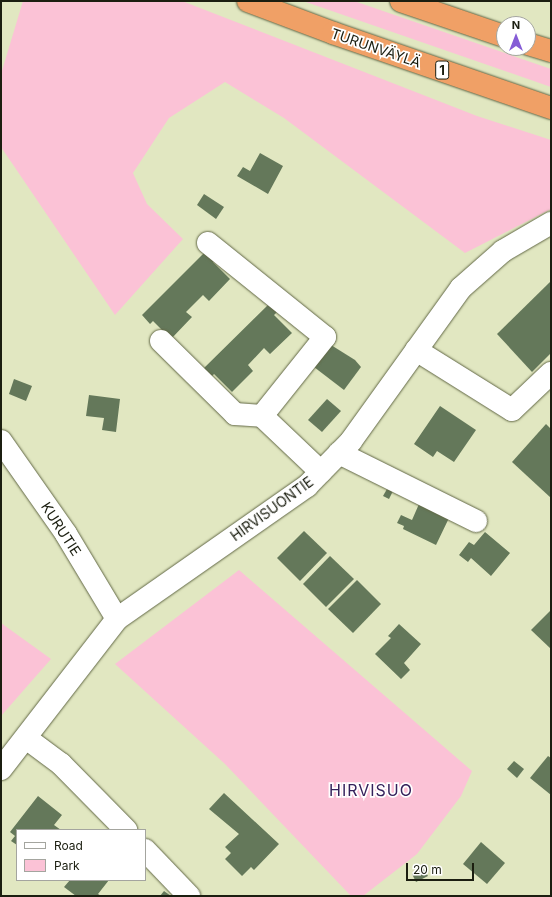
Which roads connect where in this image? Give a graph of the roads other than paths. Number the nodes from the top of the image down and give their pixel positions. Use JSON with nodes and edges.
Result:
{"nodes":[{"id":1,"x":248,"y":1,"type":"edge"},
{"id":2,"x":401,"y":1,"type":"edge"},
{"id":3,"x":496,"y":33,"type":"edge"},
{"id":4,"x":536,"y":46,"type":"edge"},
{"id":5,"x":551,"y":51,"type":"edge"},
{"id":6,"x":551,"y":108,"type":"edge"},
{"id":7,"x":551,"y":223,"type":"edge"},
{"id":8,"x":208,"y":243,"type":"dead end"},
{"id":9,"x":161,"y":341,"type":"dead end"},
{"id":10,"x":416,"y":350,"type":"junction"},
{"id":11,"x":551,"y":373,"type":"edge"},
{"id":12,"x":262,"y":416,"type":"junction"},
{"id":13,"x":1,"y":441,"type":"edge"},
{"id":14,"x":339,"y":453,"type":"junction"},
{"id":15,"x":321,"y":472,"type":"junction"},
{"id":16,"x":476,"y":521,"type":"dead end"},
{"id":17,"x":117,"y":619,"type":"junction"},
{"id":18,"x":26,"y":738,"type":"junction"},
{"id":19,"x":1,"y":769,"type":"edge"},
{"id":20,"x":125,"y":829,"type":"edge"},
{"id":21,"x":146,"y":851,"type":"edge"},
{"id":22,"x":189,"y":896,"type":"edge"}],
"edges":[{"from":1,"to":6,"type":"highway","name":"TURUNVÄYLÄ","number":"1"},
{"from":2,"to":3,"type":"highway"},
{"from":4,"to":5,"type":"highway"},
{"from":7,"to":10,"type":"street","name":"HIRVISUONTIE"},
{"from":8,"to":12,"type":"street"},
{"from":9,"to":12,"type":"street"},
{"from":10,"to":11,"type":"street"},
{"from":10,"to":14,"type":"street","name":"HIRVISUONTIE"},
{"from":12,"to":15,"type":"street"},
{"from":13,"to":17,"type":"street","name":"KURUTIE"},
{"from":14,"to":15,"type":"street","name":"HIRVISUONTIE"},
{"from":14,"to":16,"type":"street"},
{"from":15,"to":17,"type":"street","name":"HIRVISUONTIE"},
{"from":17,"to":18,"type":"street","name":"HIRVISUONTIE"},
{"from":18,"to":19,"type":"street","name":"HIRVISUONTIE"},
{"from":18,"to":20,"type":"street"},
{"from":21,"to":22,"type":"street"}]}
